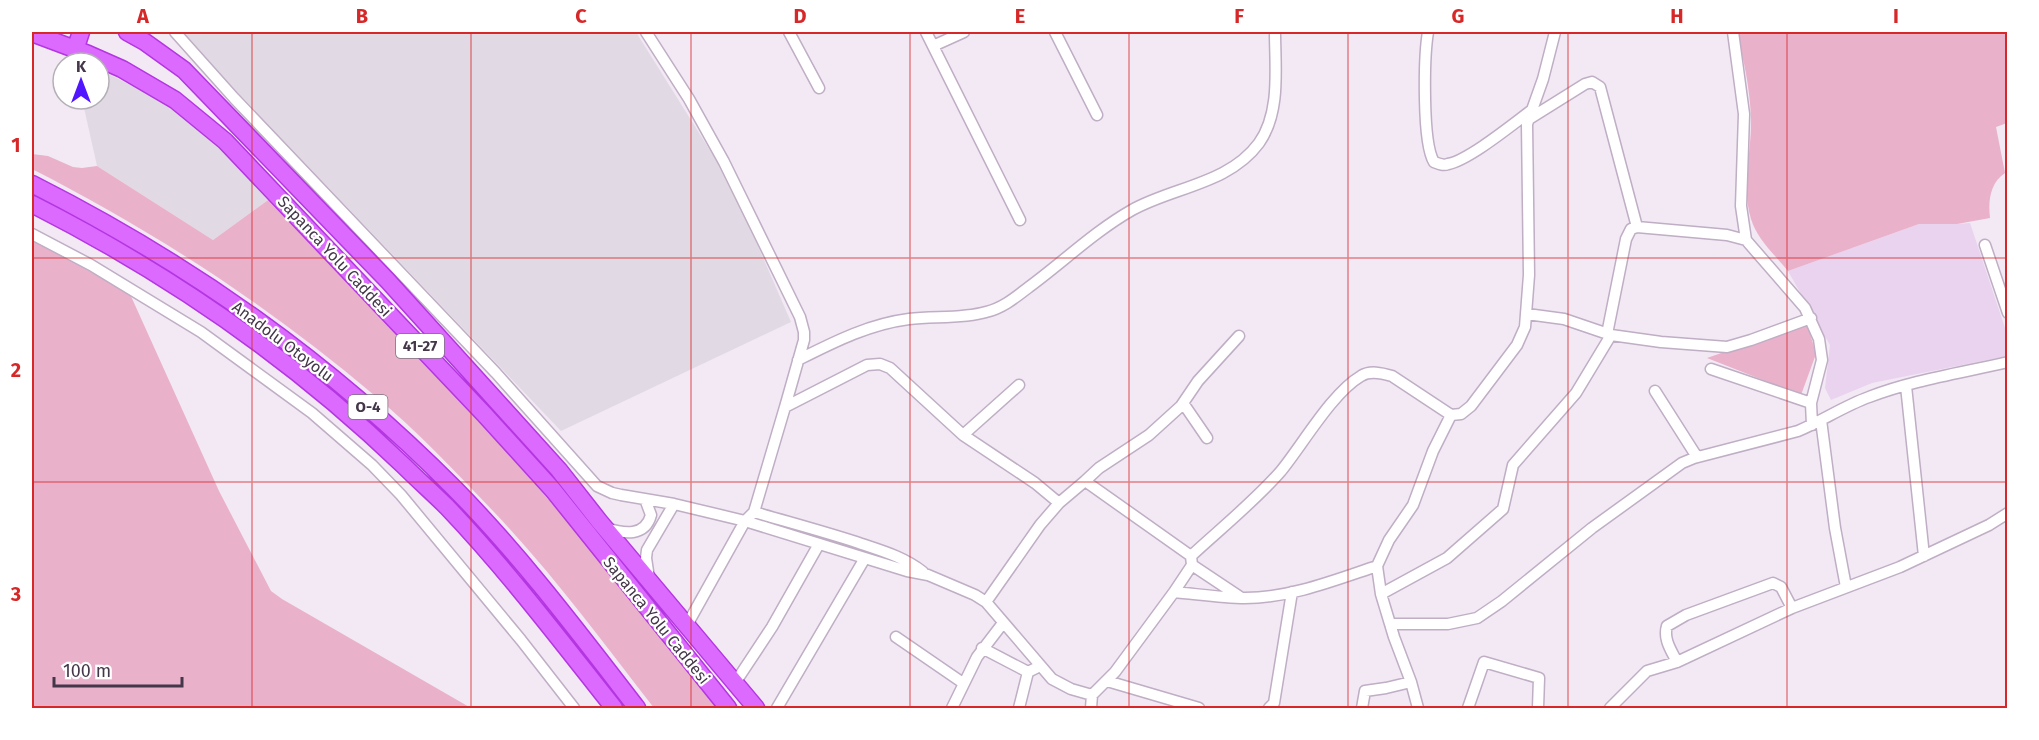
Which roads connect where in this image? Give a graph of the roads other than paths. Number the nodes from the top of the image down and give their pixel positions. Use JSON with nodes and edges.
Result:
{"nodes":[{"id":1,"x":81,"y":32,"type":"edge"},
{"id":2,"x":127,"y":32,"type":"edge"},
{"id":3,"x":175,"y":32,"type":"edge"},
{"id":4,"x":646,"y":32,"type":"edge"},
{"id":5,"x":789,"y":32,"type":"edge"},
{"id":6,"x":926,"y":32,"type":"edge"},
{"id":7,"x":964,"y":32,"type":"edge"},
{"id":8,"x":1055,"y":32,"type":"edge"},
{"id":9,"x":1275,"y":32,"type":"edge"},
{"id":10,"x":1428,"y":32,"type":"edge"},
{"id":11,"x":1555,"y":32,"type":"edge"},
{"id":12,"x":1733,"y":32,"type":"edge"},
{"id":13,"x":32,"y":33,"type":"edge"},
{"id":14,"x":50,"y":36,"type":"edge"},
{"id":15,"x":933,"y":46,"type":"junction"},
{"id":16,"x":75,"y":50,"type":"junction"},
{"id":17,"x":819,"y":88,"type":"dead end"},
{"id":18,"x":1531,"y":114,"type":"junction"},
{"id":19,"x":1097,"y":115,"type":"dead end"},
{"id":20,"x":32,"y":184,"type":"edge"},
{"id":21,"x":32,"y":204,"type":"edge"},
{"id":22,"x":1020,"y":220,"type":"dead end"},
{"id":23,"x":1637,"y":227,"type":"junction"},
{"id":24,"x":32,"y":234,"type":"edge"},
{"id":25,"x":1746,"y":240,"type":"junction"},
{"id":26,"x":1985,"y":245,"type":"dead end"},
{"id":27,"x":2007,"y":313,"type":"edge"},
{"id":28,"x":1527,"y":314,"type":"junction"},
{"id":29,"x":1811,"y":318,"type":"junction"},
{"id":30,"x":1609,"y":335,"type":"junction"},
{"id":31,"x":1239,"y":336,"type":"dead end"},
{"id":32,"x":798,"y":360,"type":"junction"},
{"id":33,"x":2007,"y":362,"type":"edge"},
{"id":34,"x":1711,"y":369,"type":"dead end"},
{"id":35,"x":1019,"y":385,"type":"dead end"},
{"id":36,"x":1906,"y":386,"type":"junction"},
{"id":37,"x":1655,"y":391,"type":"dead end"},
{"id":38,"x":1183,"y":403,"type":"junction"},
{"id":39,"x":1811,"y":403,"type":"junction"},
{"id":40,"x":785,"y":407,"type":"junction"},
{"id":41,"x":1451,"y":416,"type":"junction"},
{"id":42,"x":1817,"y":423,"type":"junction"},
{"id":43,"x":963,"y":435,"type":"junction"},
{"id":44,"x":1207,"y":438,"type":"dead end"},
{"id":45,"x":1698,"y":457,"type":"junction"},
{"id":46,"x":1085,"y":481,"type":"junction"},
{"id":47,"x":645,"y":500,"type":"junction"},
{"id":48,"x":1059,"y":503,"type":"junction"},
{"id":49,"x":674,"y":504,"type":"junction"},
{"id":50,"x":754,"y":512,"type":"junction"},
{"id":51,"x":2007,"y":513,"type":"edge"},
{"id":52,"x":745,"y":520,"type":"junction"},
{"id":53,"x":605,"y":527,"type":"junction"},
{"id":54,"x":819,"y":544,"type":"junction"},
{"id":55,"x":1924,"y":556,"type":"junction"},
{"id":56,"x":865,"y":558,"type":"junction"},
{"id":57,"x":1191,"y":560,"type":"junction"},
{"id":58,"x":1377,"y":566,"type":"junction"},
{"id":59,"x":928,"y":575,"type":"junction"},
{"id":60,"x":649,"y":579,"type":"junction"},
{"id":61,"x":1846,"y":587,"type":"junction"},
{"id":62,"x":1174,"y":592,"type":"junction"},
{"id":63,"x":1292,"y":592,"type":"junction"},
{"id":64,"x":1382,"y":594,"type":"junction"},
{"id":65,"x":1243,"y":598,"type":"junction"},
{"id":66,"x":986,"y":602,"type":"junction"},
{"id":67,"x":1791,"y":608,"type":"junction"},
{"id":68,"x":1003,"y":623,"type":"junction"},
{"id":69,"x":1390,"y":624,"type":"junction"},
{"id":70,"x":687,"y":625,"type":"junction"},
{"id":71,"x":896,"y":637,"type":"dead end"},
{"id":72,"x":982,"y":648,"type":"junction"},
{"id":73,"x":1677,"y":662,"type":"junction"},
{"id":74,"x":1040,"y":666,"type":"junction"},
{"id":75,"x":1028,"y":672,"type":"junction"},
{"id":76,"x":1107,"y":681,"type":"junction"},
{"id":77,"x":1411,"y":682,"type":"junction"},
{"id":78,"x":735,"y":683,"type":"junction"},
{"id":79,"x":963,"y":683,"type":"junction"},
{"id":80,"x":1092,"y":695,"type":"junction"},
{"id":81,"x":574,"y":708,"type":"edge"},
{"id":82,"x":614,"y":708,"type":"edge"},
{"id":83,"x":637,"y":708,"type":"edge"},
{"id":84,"x":728,"y":708,"type":"edge"},
{"id":85,"x":756,"y":708,"type":"edge"},
{"id":86,"x":777,"y":708,"type":"edge"},
{"id":87,"x":952,"y":708,"type":"edge"},
{"id":88,"x":1019,"y":708,"type":"edge"},
{"id":89,"x":1090,"y":708,"type":"edge"},
{"id":90,"x":1199,"y":708,"type":"edge"},
{"id":91,"x":1269,"y":708,"type":"edge"},
{"id":92,"x":1362,"y":708,"type":"edge"},
{"id":93,"x":1418,"y":708,"type":"edge"},
{"id":94,"x":1468,"y":708,"type":"edge"},
{"id":95,"x":1538,"y":708,"type":"edge"},
{"id":96,"x":1610,"y":708,"type":"edge"}],
"edges":[{"from":1,"to":16,"type":"highway"},
{"from":2,"to":53,"type":"highway","name":"Sapanca Yolu Caddesi"},
{"from":3,"to":47,"type":"street"},
{"from":4,"to":32,"type":"street"},
{"from":5,"to":17,"type":"street"},
{"from":6,"to":15,"type":"street"},
{"from":7,"to":15,"type":"street"},
{"from":8,"to":19,"type":"street"},
{"from":9,"to":32,"type":"street"},
{"from":10,"to":18,"type":"street"},
{"from":11,"to":18,"type":"street"},
{"from":12,"to":25,"type":"street"},
{"from":13,"to":14,"type":"highway","name":"Sapanca Yolu Caddesi","number":"41-27"},
{"from":14,"to":16,"type":"highway","name":"Sapanca Yolu Caddesi","number":"41-27"},
{"from":15,"to":22,"type":"street"},
{"from":16,"to":84,"type":"highway","name":"Sapanca Yolu Caddesi","number":"41-27"},
{"from":18,"to":23,"type":"street"},
{"from":18,"to":28,"type":"street"},
{"from":20,"to":83,"type":"highway","name":"Anadolu Otoyolu","number":"O-4"},
{"from":21,"to":82,"type":"highway","name":"Anadolu Otoyolu","number":"O-4"},
{"from":23,"to":25,"type":"street"},
{"from":23,"to":30,"type":"street"},
{"from":24,"to":81,"type":"street"},
{"from":25,"to":29,"type":"street"},
{"from":26,"to":27,"type":"street"},
{"from":28,"to":30,"type":"street"},
{"from":28,"to":41,"type":"street"},
{"from":29,"to":30,"type":"street"},
{"from":29,"to":39,"type":"street"},
{"from":30,"to":64,"type":"street"},
{"from":31,"to":38,"type":"street"},
{"from":32,"to":40,"type":"street"},
{"from":33,"to":36,"type":"street"},
{"from":34,"to":39,"type":"street"},
{"from":35,"to":43,"type":"street"},
{"from":36,"to":42,"type":"street"},
{"from":36,"to":55,"type":"street"},
{"from":37,"to":45,"type":"street"},
{"from":38,"to":44,"type":"street"},
{"from":38,"to":46,"type":"street"},
{"from":39,"to":42,"type":"street"},
{"from":40,"to":43,"type":"street"},
{"from":40,"to":50,"type":"street"},
{"from":41,"to":57,"type":"street"},
{"from":41,"to":58,"type":"street"},
{"from":42,"to":45,"type":"street"},
{"from":42,"to":61,"type":"street"},
{"from":43,"to":48,"type":"street"},
{"from":45,"to":69,"type":"street"},
{"from":46,"to":48,"type":"street"},
{"from":46,"to":57,"type":"street"},
{"from":47,"to":49,"type":"street"},
{"from":47,"to":53,"type":"street"},
{"from":48,"to":66,"type":"street"},
{"from":49,"to":52,"type":"street"},
{"from":49,"to":60,"type":"street"},
{"from":50,"to":52,"type":"street"},
{"from":50,"to":59,"type":"street"},
{"from":51,"to":55,"type":"street"},
{"from":52,"to":54,"type":"street"},
{"from":52,"to":70,"type":"street"},
{"from":53,"to":60,"type":"highway","name":"Sapanca Yolu Caddesi"},
{"from":54,"to":56,"type":"street"},
{"from":54,"to":78,"type":"street"},
{"from":55,"to":61,"type":"street"},
{"from":56,"to":59,"type":"street"},
{"from":56,"to":86,"type":"street"},
{"from":57,"to":62,"type":"street"},
{"from":57,"to":65,"type":"street"},
{"from":58,"to":63,"type":"street"},
{"from":58,"to":64,"type":"street"},
{"from":59,"to":66,"type":"street"},
{"from":60,"to":70,"type":"highway","name":"Sapanca Yolu Caddesi"},
{"from":61,"to":67,"type":"street"},
{"from":62,"to":65,"type":"street"},
{"from":62,"to":76,"type":"street"},
{"from":63,"to":65,"type":"street"},
{"from":63,"to":91,"type":"street"},
{"from":64,"to":69,"type":"street"},
{"from":66,"to":68,"type":"street"},
{"from":67,"to":73,"type":"street"},
{"from":67,"to":73,"type":"street"},
{"from":68,"to":72,"type":"street"},
{"from":68,"to":74,"type":"street"},
{"from":69,"to":77,"type":"street"},
{"from":70,"to":78,"type":"highway","name":"Sapanca Yolu Caddesi"},
{"from":71,"to":79,"type":"street"},
{"from":72,"to":75,"type":"street"},
{"from":72,"to":79,"type":"street"},
{"from":73,"to":96,"type":"street"},
{"from":74,"to":75,"type":"street"},
{"from":74,"to":80,"type":"street"},
{"from":75,"to":88,"type":"street"},
{"from":76,"to":80,"type":"street"},
{"from":76,"to":90,"type":"street"},
{"from":77,"to":92,"type":"street"},
{"from":77,"to":93,"type":"street"},
{"from":78,"to":85,"type":"highway","name":"Sapanca Yolu Caddesi"},
{"from":79,"to":87,"type":"street"},
{"from":80,"to":89,"type":"street"},
{"from":94,"to":95,"type":"street"}]}
